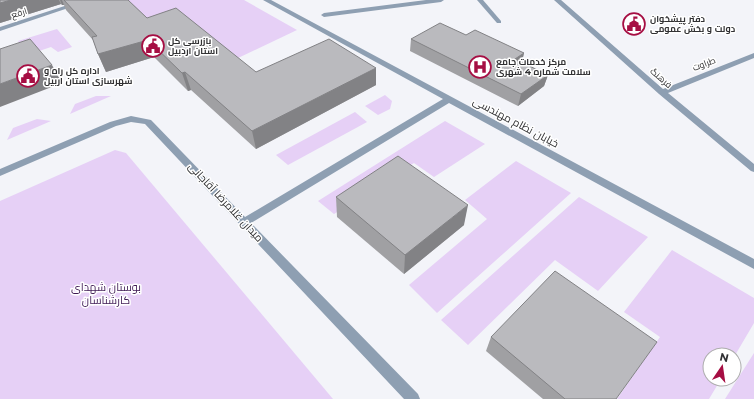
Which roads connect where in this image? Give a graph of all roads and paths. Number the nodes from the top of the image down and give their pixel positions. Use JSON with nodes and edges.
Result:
{"nodes":[{"id":1,"x":89,"y":0,"type":"edge"},
{"id":2,"x":266,"y":0,"type":"edge"},
{"id":3,"x":441,"y":0,"type":"edge"},
{"id":4,"x":480,"y":0,"type":"edge"},
{"id":5,"x":557,"y":0,"type":"edge"},
{"id":6,"x":324,"y":15,"type":"dead end"},
{"id":7,"x":499,"y":22,"type":"dead end"},
{"id":8,"x":0,"y":29,"type":"edge"},
{"id":9,"x":754,"y":55,"type":"edge"},
{"id":10,"x":662,"y":92,"type":"junction"},
{"id":11,"x":449,"y":99,"type":"junction"},
{"id":12,"x":754,"y":169,"type":"edge"},
{"id":13,"x":0,"y":173,"type":"edge"},
{"id":14,"x":245,"y":222,"type":"junction"},
{"id":15,"x":754,"y":264,"type":"edge"},
{"id":16,"x":413,"y":399,"type":"edge"}],
"edges":[{"from":1,"to":8,"type":"street","name":"ارفع"},
{"from":2,"to":11,"type":"street","name":"خیابان نظام مهندسی"},
{"from":3,"to":6,"type":"street"},
{"from":4,"to":7,"type":"street"},
{"from":5,"to":10,"type":"street","name":"فرهنگ"},
{"from":9,"to":10,"type":"street","name":"طراوت"},
{"from":10,"to":12,"type":"street","name":"فرهنگ"},
{"from":11,"to":14,"type":"street"},
{"from":11,"to":15,"type":"street","name":"خیابان نظام مهندسی"},
{"from":13,"to":14,"type":"street","name":"میدان غلامرضا آقاجانی"},
{"from":14,"to":16,"type":"street","name":"میدان غلامرضا آقاجانی"}]}
